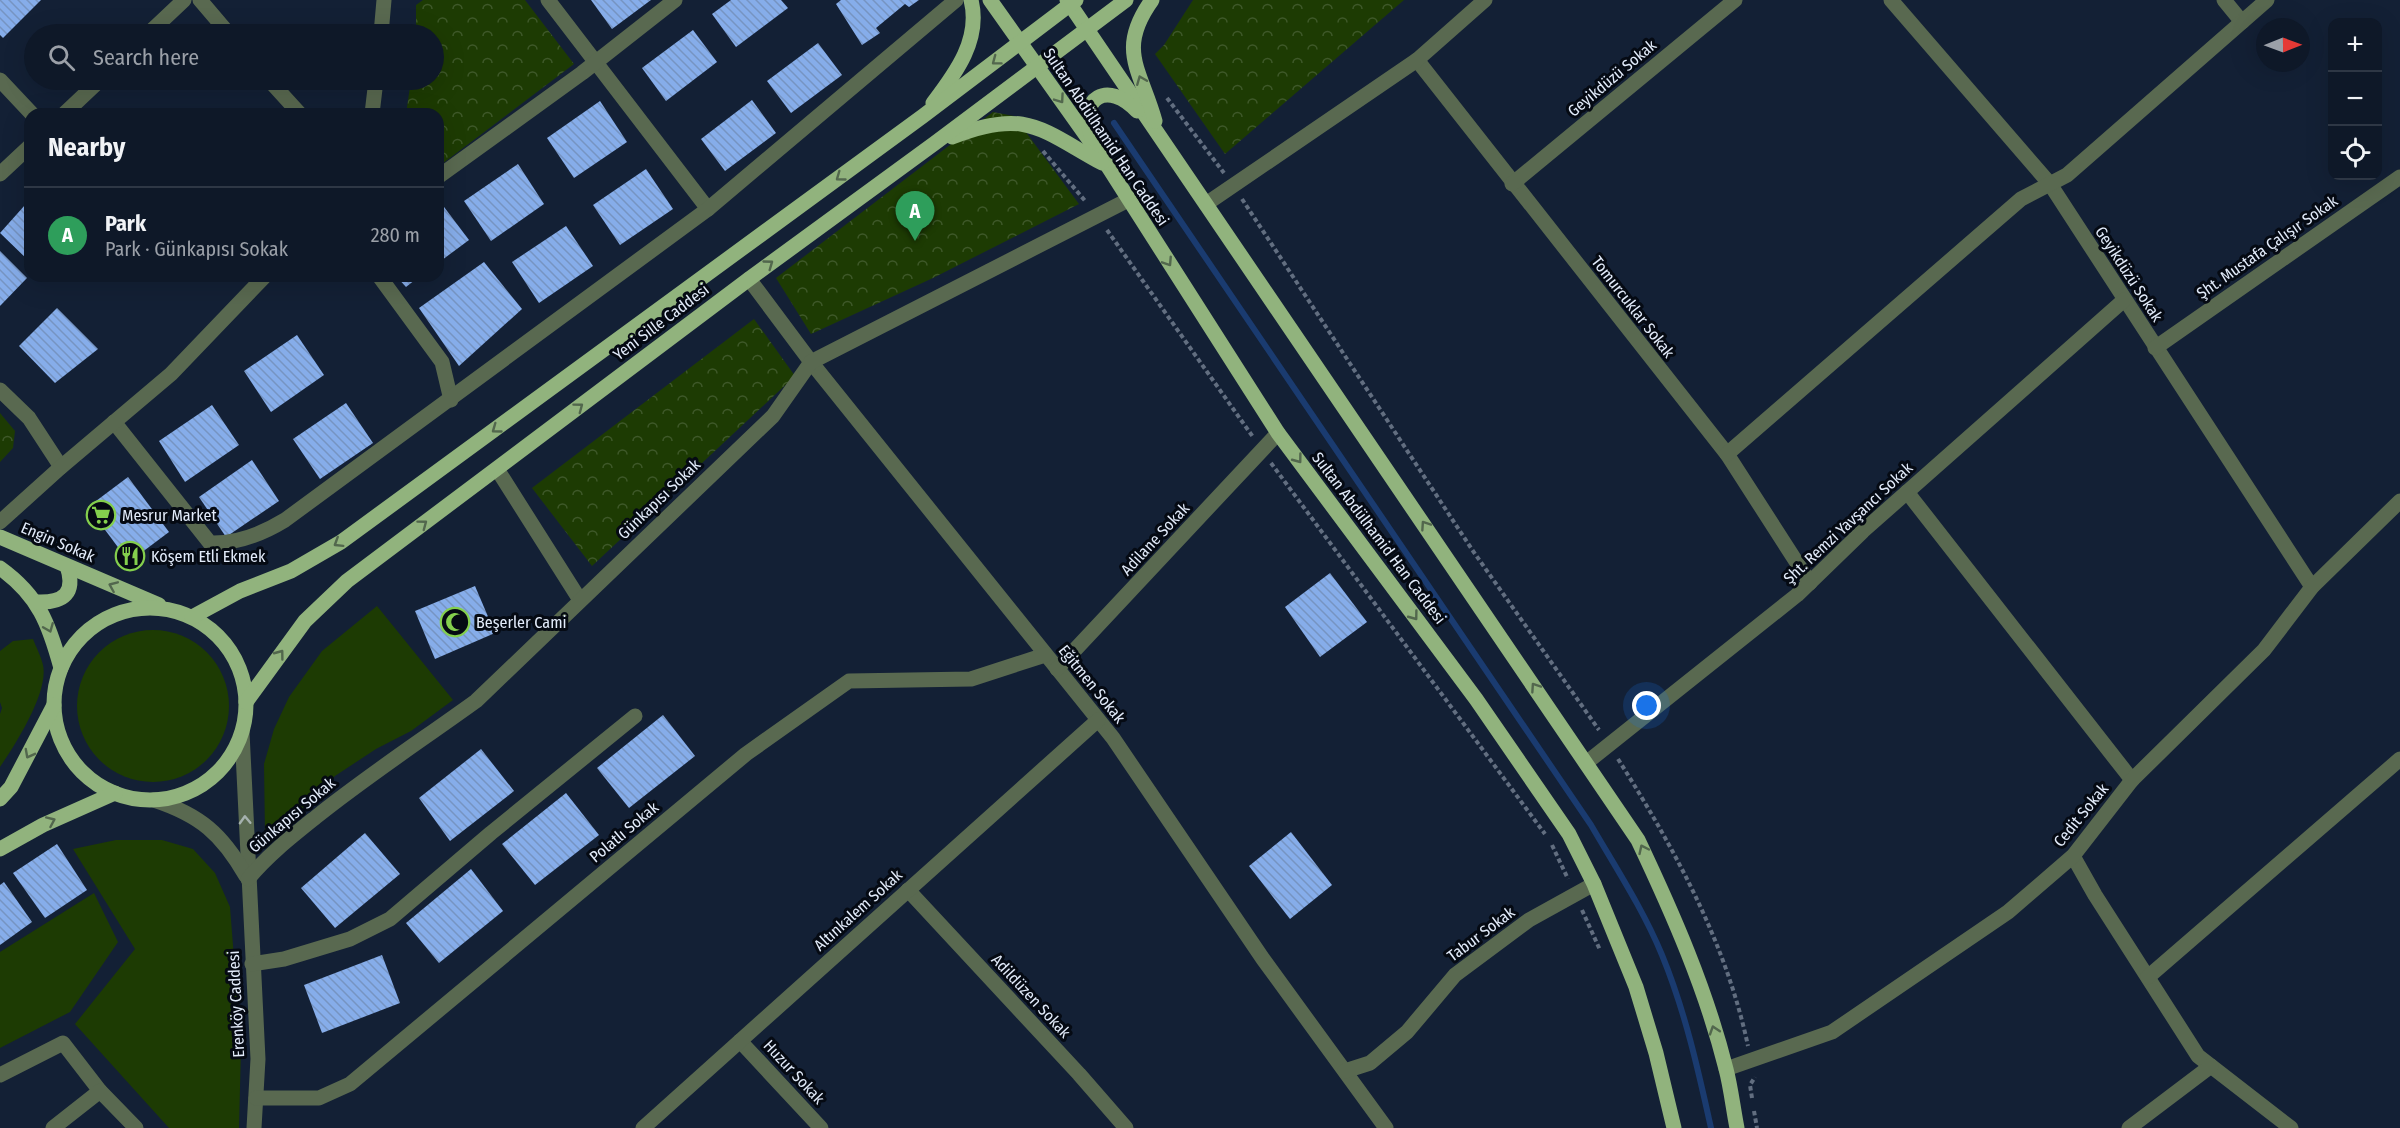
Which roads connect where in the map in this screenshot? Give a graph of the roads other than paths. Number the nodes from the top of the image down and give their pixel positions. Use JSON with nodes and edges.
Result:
{"nodes":[{"id":1,"x":184,"y":0,"type":"edge"},
{"id":2,"x":200,"y":0,"type":"edge"},
{"id":3,"x":548,"y":0,"type":"edge"},
{"id":4,"x":675,"y":0,"type":"edge"},
{"id":5,"x":956,"y":0,"type":"edge"},
{"id":6,"x":971,"y":0,"type":"edge"},
{"id":7,"x":990,"y":0,"type":"edge"},
{"id":8,"x":1126,"y":0,"type":"edge"},
{"id":9,"x":1152,"y":0,"type":"edge"},
{"id":10,"x":1485,"y":0,"type":"edge"},
{"id":11,"x":1735,"y":0,"type":"edge"},
{"id":12,"x":1891,"y":0,"type":"edge"},
{"id":13,"x":2224,"y":0,"type":"edge"},
{"id":14,"x":2267,"y":0,"type":"edge"},
{"id":15,"x":1071,"y":1,"type":"edge"},
{"id":16,"x":387,"y":3,"type":"edge"},
{"id":17,"x":2242,"y":22,"type":"junction"},
{"id":18,"x":159,"y":24,"type":"edge"},
{"id":19,"x":220,"y":24,"type":"edge"},
{"id":20,"x":383,"y":24,"type":"edge"},
{"id":21,"x":1087,"y":29,"type":"junction"},
{"id":22,"x":1020,"y":43,"type":"junction"},
{"id":23,"x":1417,"y":60,"type":"junction"},
{"id":24,"x":597,"y":62,"type":"junction"},
{"id":25,"x":1037,"y":67,"type":"junction"},
{"id":26,"x":0,"y":80,"type":"edge"},
{"id":27,"x":89,"y":90,"type":"edge"},
{"id":28,"x":278,"y":90,"type":"edge"},
{"id":29,"x":375,"y":90,"type":"edge"},
{"id":30,"x":26,"y":108,"type":"edge"},
{"id":31,"x":70,"y":108,"type":"edge"},
{"id":32,"x":295,"y":108,"type":"edge"},
{"id":33,"x":373,"y":108,"type":"edge"},
{"id":34,"x":923,"y":116,"type":"junction"},
{"id":35,"x":1159,"y":135,"type":"junction"},
{"id":36,"x":935,"y":143,"type":"junction"},
{"id":37,"x":24,"y":152,"type":"edge"},
{"id":38,"x":1107,"y":165,"type":"junction"},
{"id":39,"x":444,"y":173,"type":"edge"},
{"id":40,"x":0,"y":174,"type":"edge"},
{"id":41,"x":2400,"y":177,"type":"edge"},
{"id":42,"x":1512,"y":184,"type":"junction"},
{"id":43,"x":2050,"y":184,"type":"junction"},
{"id":44,"x":1128,"y":200,"type":"junction"},
{"id":45,"x":1206,"y":204,"type":"junction"},
{"id":46,"x":708,"y":209,"type":"junction"},
{"id":47,"x":749,"y":279,"type":"junction"},
{"id":48,"x":259,"y":282,"type":"edge"},
{"id":49,"x":383,"y":282,"type":"edge"},
{"id":50,"x":2124,"y":300,"type":"junction"},
{"id":51,"x":2155,"y":348,"type":"junction"},
{"id":52,"x":811,"y":362,"type":"junction"},
{"id":53,"x":0,"y":390,"type":"edge"},
{"id":54,"x":451,"y":400,"type":"junction"},
{"id":55,"x":114,"y":422,"type":"junction"},
{"id":56,"x":1278,"y":433,"type":"junction"},
{"id":57,"x":1727,"y":454,"type":"junction"},
{"id":58,"x":61,"y":466,"type":"junction"},
{"id":59,"x":496,"y":469,"type":"junction"},
{"id":60,"x":1907,"y":492,"type":"junction"},
{"id":61,"x":2400,"y":501,"type":"edge"},
{"id":62,"x":0,"y":522,"type":"edge"},
{"id":63,"x":0,"y":537,"type":"edge"},
{"id":64,"x":67,"y":566,"type":"junction"},
{"id":65,"x":0,"y":568,"type":"edge"},
{"id":66,"x":1810,"y":583,"type":"junction"},
{"id":67,"x":2312,"y":587,"type":"junction"},
{"id":68,"x":579,"y":600,"type":"junction"},
{"id":69,"x":37,"y":602,"type":"junction"},
{"id":70,"x":167,"y":609,"type":"junction"},
{"id":71,"x":192,"y":617,"type":"junction"},
{"id":72,"x":1045,"y":655,"type":"junction"},
{"id":73,"x":61,"y":668,"type":"junction"},
{"id":74,"x":1057,"y":669,"type":"junction"},
{"id":75,"x":246,"y":702,"type":"junction"},
{"id":76,"x":54,"y":705,"type":"junction"},
{"id":77,"x":635,"y":716,"type":"dead end"},
{"id":78,"x":1098,"y":720,"type":"junction"},
{"id":79,"x":242,"y":732,"type":"junction"},
{"id":80,"x":2400,"y":759,"type":"edge"},
{"id":81,"x":1586,"y":763,"type":"junction"},
{"id":82,"x":2132,"y":780,"type":"junction"},
{"id":83,"x":115,"y":793,"type":"junction"},
{"id":84,"x":0,"y":799,"type":"edge"},
{"id":85,"x":154,"y":800,"type":"junction"},
{"id":86,"x":0,"y":849,"type":"edge"},
{"id":87,"x":2073,"y":856,"type":"junction"},
{"id":88,"x":248,"y":879,"type":"junction"},
{"id":89,"x":1594,"y":884,"type":"junction"},
{"id":90,"x":908,"y":890,"type":"junction"},
{"id":91,"x":252,"y":964,"type":"junction"},
{"id":92,"x":2148,"y":977,"type":"junction"},
{"id":93,"x":740,"y":1041,"type":"junction"},
{"id":94,"x":2211,"y":1066,"type":"junction"},
{"id":95,"x":1726,"y":1069,"type":"junction"},
{"id":96,"x":1346,"y":1071,"type":"junction"},
{"id":97,"x":0,"y":1075,"type":"edge"},
{"id":98,"x":100,"y":1092,"type":"junction"},
{"id":99,"x":256,"y":1098,"type":"junction"},
{"id":100,"x":53,"y":1128,"type":"edge"},
{"id":101,"x":136,"y":1128,"type":"edge"},
{"id":102,"x":254,"y":1128,"type":"edge"},
{"id":103,"x":643,"y":1128,"type":"edge"},
{"id":104,"x":821,"y":1128,"type":"edge"},
{"id":105,"x":1126,"y":1128,"type":"edge"},
{"id":106,"x":1386,"y":1128,"type":"edge"},
{"id":107,"x":1674,"y":1128,"type":"edge"},
{"id":108,"x":1737,"y":1128,"type":"edge"},
{"id":109,"x":2129,"y":1128,"type":"edge"},
{"id":110,"x":2291,"y":1128,"type":"edge"}],
"edges":[{"from":1,"to":18,"type":"street"},
{"from":2,"to":19,"type":"street"},
{"from":3,"to":24,"type":"street"},
{"from":4,"to":24,"type":"street"},
{"from":5,"to":46,"type":"street"},
{"from":6,"to":34,"type":"main road"},
{"from":7,"to":22,"type":"main road","name":"Sultan Abdülhamid Han Caddesi"},
{"from":8,"to":21,"type":"main road","name":"Yeni Sille Caddesi"},
{"from":35,"to":9,"type":"main road","one_way":true},
{"from":10,"to":23,"type":"street"},
{"from":11,"to":42,"type":"street","name":"Geyikdüzü Sokak"},
{"from":12,"to":43,"type":"street","name":"Geyikdüzü Sokak"},
{"from":13,"to":17,"type":"street"},
{"from":14,"to":17,"type":"street"},
{"from":15,"to":21,"type":"main road"},
{"from":15,"to":22,"type":"main road","name":"Yeni Sille Caddesi"},
{"from":16,"to":20,"type":"street"},
{"from":17,"to":43,"type":"street"},
{"from":21,"to":25,"type":"main road","name":"Yeni Sille Caddesi"},
{"from":21,"to":35,"type":"main road"},
{"from":22,"to":25,"type":"main road","name":"Sultan Abdülhamid Han Caddesi"},
{"from":22,"to":34,"type":"main road","name":"Yeni Sille Caddesi","one_way":true},
{"from":23,"to":42,"type":"street","name":"Tomurcuklar Sokak"},
{"from":23,"to":45,"type":"street"},
{"from":24,"to":39,"type":"street"},
{"from":24,"to":46,"type":"street"},
{"from":25,"to":36,"type":"main road","name":"Yeni Sille Caddesi"},
{"from":25,"to":38,"type":"main road","name":"Sultan Abdülhamid Han Caddesi","one_way":true},
{"from":26,"to":30,"type":"street"},
{"from":27,"to":31,"type":"street"},
{"from":28,"to":32,"type":"street"},
{"from":29,"to":33,"type":"street"},
{"from":34,"to":71,"type":"main road","name":"Yeni Sille Caddesi","one_way":true},
{"from":35,"to":38,"type":"main road"},
{"from":35,"to":45,"type":"main road"},
{"from":36,"to":38,"type":"main road"},
{"from":47,"to":36,"type":"main road","name":"Yeni Sille Caddesi","one_way":true},
{"from":37,"to":40,"type":"street"},
{"from":38,"to":44,"type":"main road","name":"Sultan Abdülhamid Han Caddesi"},
{"from":41,"to":51,"type":"street","name":"Şht. Mustafa Çalışır Sokak"},
{"from":42,"to":57,"type":"street","name":"Tomurcuklar Sokak"},
{"from":43,"to":50,"type":"street","name":"Geyikdüzü Sokak"},
{"from":43,"to":57,"type":"street"},
{"from":44,"to":52,"type":"street","name":"Günkapısı Sokak"},
{"from":44,"to":56,"type":"main road","name":"Sultan Abdülhamid Han Caddesi","one_way":true},
{"from":81,"to":45,"type":"main road","one_way":true},
{"from":46,"to":54,"type":"street"},
{"from":47,"to":52,"type":"street","name":"Eğitmen Sokak"},
{"from":59,"to":47,"type":"main road","name":"Yeni Sille Caddesi","one_way":true},
{"from":48,"to":55,"type":"street"},
{"from":49,"to":54,"type":"street"},
{"from":50,"to":51,"type":"street","name":"Geyikdüzü Sokak"},
{"from":50,"to":60,"type":"street","name":"Şht. Remzi Yavşancı Sokak"},
{"from":51,"to":67,"type":"street","name":"Geyikdüzü Sokak"},
{"from":52,"to":68,"type":"street","name":"Günkapısı Sokak"},
{"from":52,"to":72,"type":"street","name":"Eğitmen Sokak"},
{"from":53,"to":58,"type":"street"},
{"from":54,"to":55,"type":"street"},
{"from":55,"to":58,"type":"street"},
{"from":56,"to":74,"type":"street","name":"Adilane Sokak"},
{"from":56,"to":89,"type":"main road","name":"Sultan Abdülhamid Han Caddesi","one_way":true},
{"from":57,"to":66,"type":"street","name":"Tomurcuklar Sokak"},
{"from":58,"to":62,"type":"street"},
{"from":59,"to":68,"type":"street"},
{"from":75,"to":59,"type":"main road","name":"Yeni Sille Caddesi","one_way":true},
{"from":60,"to":66,"type":"street","name":"Şht. Remzi Yavşancı Sokak"},
{"from":60,"to":82,"type":"street"},
{"from":61,"to":67,"type":"street","name":"Cedit Sokak"},
{"from":63,"to":64,"type":"main road","name":"Engin Sokak"},
{"from":64,"to":69,"type":"main road"},
{"from":70,"to":64,"type":"main road","name":"Engin Sokak","one_way":true},
{"from":65,"to":69,"type":"main road"},
{"from":66,"to":81,"type":"street","name":"Şht. Remzi Yavşancı Sokak"},
{"from":67,"to":82,"type":"street","name":"Cedit Sokak"},
{"from":68,"to":88,"type":"street","name":"Günkapısı Sokak"},
{"from":69,"to":73,"type":"main road","one_way":true},
{"from":70,"to":71,"type":"main road"},
{"from":70,"to":73,"type":"main road"},
{"from":71,"to":75,"type":"main road"},
{"from":72,"to":74,"type":"street","name":"Eğitmen Sokak"},
{"from":72,"to":99,"type":"street","name":"Polatlı Sokak"},
{"from":73,"to":76,"type":"main road"},
{"from":74,"to":78,"type":"street","name":"Eğitmen Sokak"},
{"from":75,"to":79,"type":"main road"},
{"from":76,"to":83,"type":"main road"},
{"from":76,"to":84,"type":"main road","one_way":true},
{"from":77,"to":91,"type":"street"},
{"from":78,"to":90,"type":"street","name":"Altınkalem Sokak"},
{"from":78,"to":96,"type":"street","name":"Eğitmen Sokak"},
{"from":79,"to":85,"type":"main road"},
{"from":88,"to":79,"type":"street","name":"Erenköy Caddesi","one_way":true},
{"from":80,"to":92,"type":"street"},
{"from":95,"to":81,"type":"main road","one_way":true},
{"from":82,"to":87,"type":"street","name":"Cedit Sokak"},
{"from":83,"to":85,"type":"main road"},
{"from":86,"to":83,"type":"main road","one_way":true},
{"from":85,"to":88,"type":"street"},
{"from":87,"to":92,"type":"street"},
{"from":87,"to":95,"type":"street","name":"Cedit Sokak"},
{"from":88,"to":91,"type":"street","name":"Erenköy Caddesi"},
{"from":89,"to":96,"type":"street","name":"Tabur Sokak"},
{"from":89,"to":107,"type":"main road","name":"Sultan Abdülhamid Han Caddesi"},
{"from":90,"to":93,"type":"street","name":"Altınkalem Sokak"},
{"from":90,"to":105,"type":"street","name":"Adildüzen Sokak"},
{"from":91,"to":99,"type":"street","name":"Erenköy Caddesi"},
{"from":92,"to":94,"type":"street"},
{"from":93,"to":103,"type":"street","name":"Altınkalem Sokak"},
{"from":93,"to":104,"type":"street","name":"Huzur Sokak"},
{"from":94,"to":109,"type":"street"},
{"from":94,"to":110,"type":"street"},
{"from":95,"to":108,"type":"main road"},
{"from":96,"to":106,"type":"street","name":"Eğitmen Sokak"},
{"from":97,"to":98,"type":"street"},
{"from":98,"to":100,"type":"street"},
{"from":98,"to":101,"type":"street"},
{"from":99,"to":102,"type":"street","name":"Erenköy Caddesi"}]}
